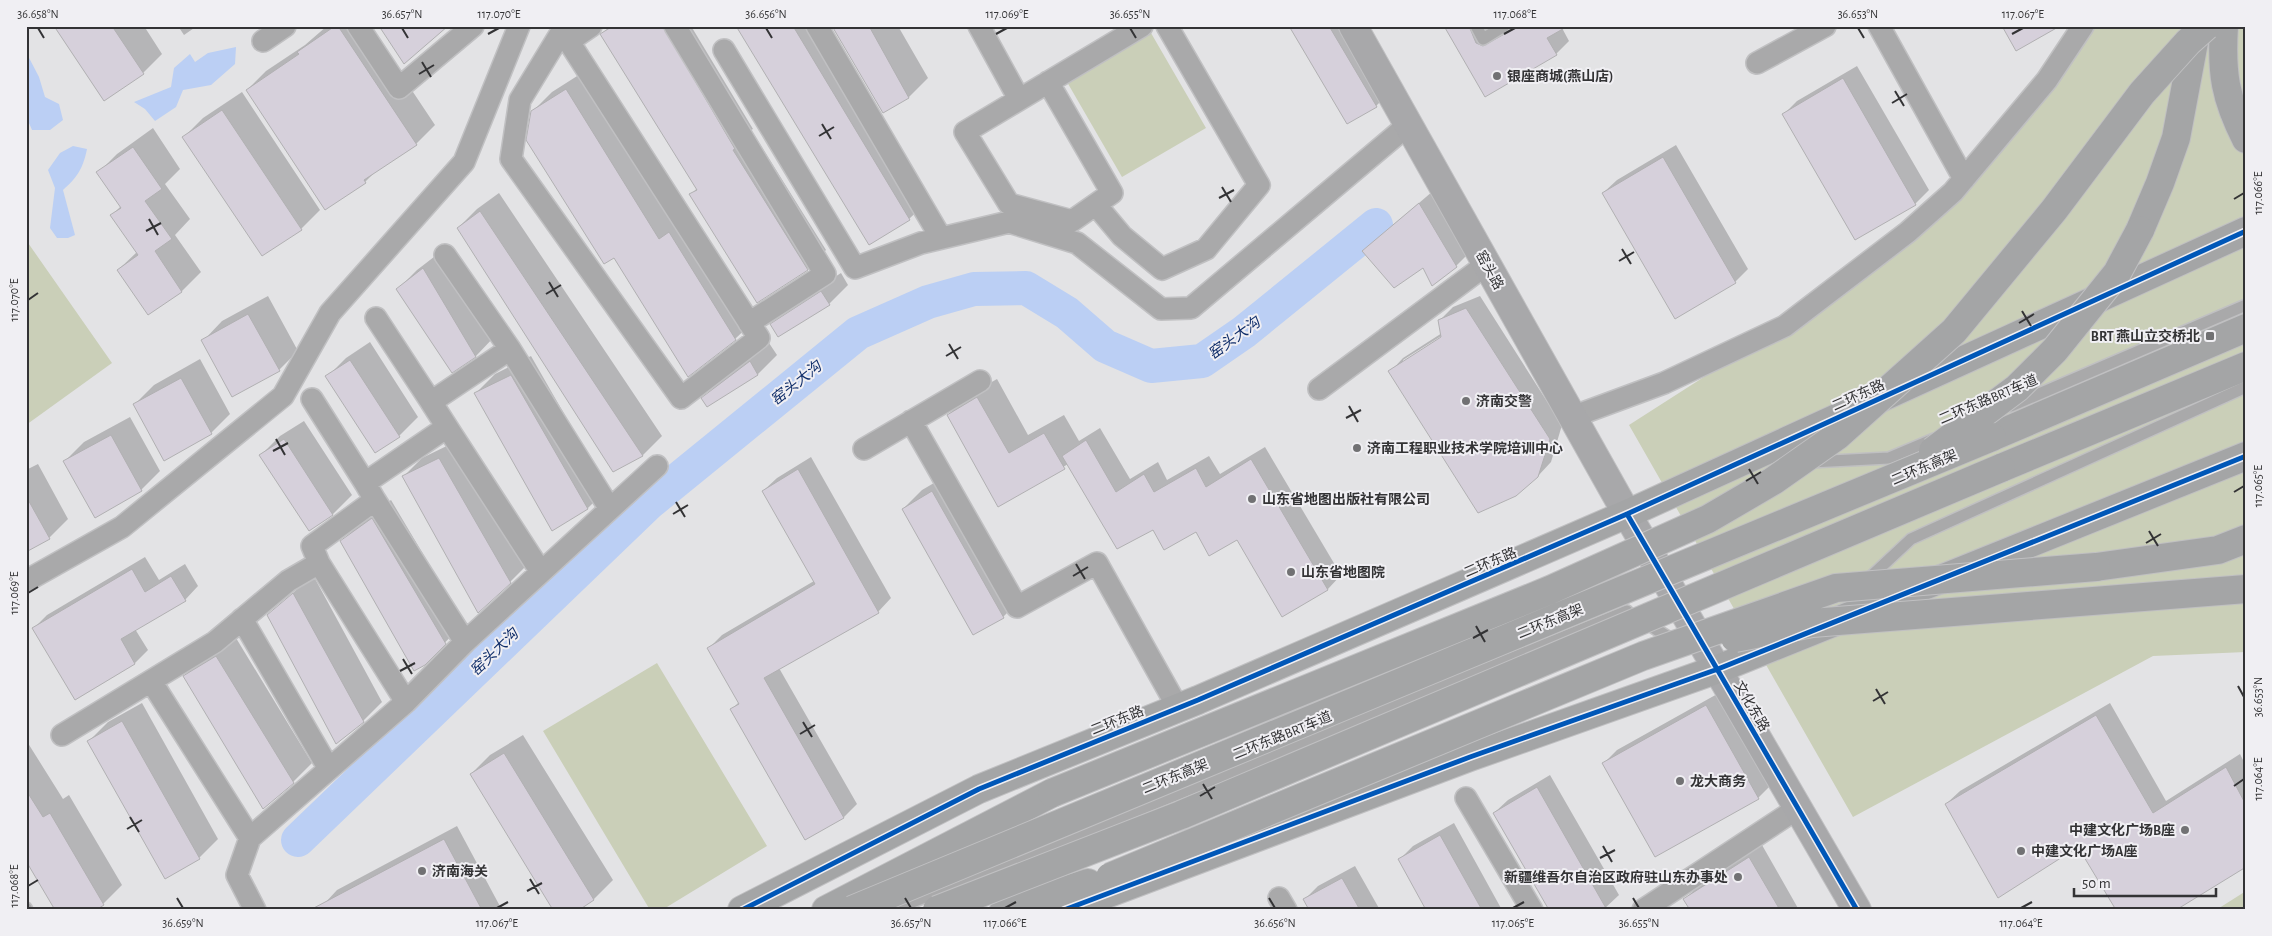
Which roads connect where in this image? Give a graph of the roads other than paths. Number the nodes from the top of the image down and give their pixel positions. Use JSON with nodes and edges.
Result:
{"nodes":[{"id":1,"x":285,"y":26,"type":"edge"},
{"id":2,"x":358,"y":26,"type":"edge"},
{"id":3,"x":473,"y":26,"type":"edge"},
{"id":4,"x":519,"y":26,"type":"edge"},
{"id":5,"x":591,"y":26,"type":"edge"},
{"id":6,"x":674,"y":26,"type":"edge"},
{"id":7,"x":816,"y":26,"type":"edge"},
{"id":8,"x":979,"y":26,"type":"edge"},
{"id":9,"x":1142,"y":26,"type":"edge"},
{"id":10,"x":1167,"y":26,"type":"edge"},
{"id":11,"x":1353,"y":26,"type":"edge"},
{"id":12,"x":1476,"y":26,"type":"edge"},
{"id":13,"x":1504,"y":26,"type":"edge"},
{"id":14,"x":1825,"y":26,"type":"edge"},
{"id":15,"x":1879,"y":26,"type":"edge"},
{"id":16,"x":2083,"y":26,"type":"edge"},
{"id":17,"x":2197,"y":26,"type":"edge"},
{"id":18,"x":2206,"y":26,"type":"edge"},
{"id":19,"x":2224,"y":26,"type":"edge"},
{"id":20,"x":565,"y":33,"type":"edge"},
{"id":21,"x":263,"y":41,"type":"dead end"},
{"id":22,"x":724,"y":50,"type":"dead end"},
{"id":23,"x":1757,"y":64,"type":"dead end"},
{"id":24,"x":1048,"y":82,"type":"junction"},
{"id":25,"x":1019,"y":100,"type":"junction"},
{"id":26,"x":1408,"y":124,"type":"junction"},
{"id":27,"x":2246,"y":140,"type":"edge"},
{"id":28,"x":1964,"y":179,"type":"junction"},
{"id":29,"x":1096,"y":205,"type":"junction"},
{"id":30,"x":2246,"y":231,"type":"edge"},
{"id":31,"x":941,"y":238,"type":"junction"},
{"id":32,"x":445,"y":255,"type":"dead end"},
{"id":33,"x":1487,"y":264,"type":"junction"},
{"id":34,"x":2246,"y":305,"type":"edge"},
{"id":35,"x":376,"y":318,"type":"dead end"},
{"id":36,"x":749,"y":323,"type":"junction"},
{"id":37,"x":2246,"y":328,"type":"edge"},
{"id":38,"x":510,"y":349,"type":"junction"},
{"id":39,"x":2246,"y":366,"type":"edge"},
{"id":40,"x":980,"y":382,"type":"dead end"},
{"id":41,"x":2246,"y":387,"type":"edge"},
{"id":42,"x":1319,"y":389,"type":"dead end"},
{"id":43,"x":312,"y":399,"type":"dead end"},
{"id":44,"x":431,"y":402,"type":"junction"},
{"id":45,"x":1572,"y":417,"type":"junction"},
{"id":46,"x":911,"y":421,"type":"junction"},
{"id":47,"x":447,"y":427,"type":"junction"},
{"id":48,"x":864,"y":449,"type":"dead end"},
{"id":49,"x":2246,"y":456,"type":"edge"},
{"id":50,"x":657,"y":466,"type":"dead end"},
{"id":51,"x":1730,"y":466,"type":"junction"},
{"id":52,"x":1896,"y":478,"type":"junction"},
{"id":53,"x":370,"y":491,"type":"junction"},
{"id":54,"x":610,"y":509,"type":"junction"},
{"id":55,"x":1627,"y":530,"type":"junction"},
{"id":56,"x":2246,"y":539,"type":"edge"},
{"id":57,"x":319,"y":563,"type":"junction"},
{"id":58,"x":541,"y":572,"type":"junction"},
{"id":59,"x":26,"y":581,"type":"edge"},
{"id":60,"x":2246,"y":589,"type":"edge"},
{"id":61,"x":1627,"y":611,"type":"junction"},
{"id":62,"x":242,"y":619,"type":"junction"},
{"id":63,"x":1809,"y":633,"type":"junction"},
{"id":64,"x":465,"y":642,"type":"junction"},
{"id":65,"x":1643,"y":656,"type":"junction"},
{"id":66,"x":1718,"y":669,"type":"junction"},
{"id":67,"x":151,"y":681,"type":"junction"},
{"id":68,"x":406,"y":702,"type":"junction"},
{"id":69,"x":1178,"y":708,"type":"junction"},
{"id":70,"x":62,"y":735,"type":"dead end"},
{"id":71,"x":329,"y":769,"type":"junction"},
{"id":72,"x":1466,"y":798,"type":"dead end"},
{"id":73,"x":1798,"y":808,"type":"junction"},
{"id":74,"x":250,"y":838,"type":"junction"},
{"id":75,"x":249,"y":908,"type":"edge"},
{"id":76,"x":742,"y":910,"type":"edge"},
{"id":77,"x":826,"y":910,"type":"edge"},
{"id":78,"x":852,"y":910,"type":"edge"},
{"id":79,"x":893,"y":910,"type":"edge"},
{"id":80,"x":936,"y":910,"type":"edge"},
{"id":81,"x":1004,"y":910,"type":"edge"},
{"id":82,"x":1064,"y":910,"type":"edge"},
{"id":83,"x":1532,"y":910,"type":"edge"},
{"id":84,"x":1643,"y":910,"type":"edge"},
{"id":85,"x":1857,"y":910,"type":"edge"}],
"edges":[{"from":1,"to":21,"type":"street"},
{"from":2,"to":3,"type":"street"},
{"from":4,"to":59,"type":"street"},
{"from":5,"to":20,"type":"street"},
{"from":6,"to":36,"type":"street"},
{"from":7,"to":31,"type":"street"},
{"from":8,"to":25,"type":"street"},
{"from":9,"to":24,"type":"street"},
{"from":10,"to":29,"type":"street"},
{"from":11,"to":26,"type":"main road","name":"窑头路"},
{"from":12,"to":13,"type":"lane"},
{"from":14,"to":23,"type":"street"},
{"from":15,"to":28,"type":"street"},
{"from":16,"to":28,"type":"street"},
{"from":17,"to":52,"type":"highway","bridge":true},
{"from":18,"to":77,"type":"highway","bridge":true},
{"from":19,"to":27,"type":"highway"},
{"from":20,"to":36,"type":"street"},
{"from":20,"to":36,"type":"street"},
{"from":22,"to":31,"type":"street"},
{"from":24,"to":25,"type":"street"},
{"from":24,"to":29,"type":"street"},
{"from":25,"to":29,"type":"street"},
{"from":26,"to":31,"type":"street"},
{"from":26,"to":33,"type":"main road","name":"窑头路"},
{"from":28,"to":45,"type":"street"},
{"from":30,"to":51,"type":"highway","name":"二环东路"},
{"from":32,"to":38,"type":"street"},
{"from":33,"to":42,"type":"street"},
{"from":33,"to":45,"type":"main road","name":"窑头路"},
{"from":34,"to":51,"type":"lane","name":"二环东路BRT车道"},
{"from":35,"to":44,"type":"street"},
{"from":37,"to":52,"type":"highway","name":"二环东高架","bridge":true},
{"from":38,"to":44,"type":"street"},
{"from":38,"to":54,"type":"street"},
{"from":39,"to":80,"type":"highway","bridge":true},
{"from":40,"to":46,"type":"street"},
{"from":41,"to":63,"type":"lane"},
{"from":43,"to":53,"type":"street"},
{"from":44,"to":47,"type":"street"},
{"from":45,"to":55,"type":"main road","name":"窑头路"},
{"from":46,"to":48,"type":"street"},
{"from":46,"to":69,"type":"street"},
{"from":47,"to":53,"type":"street"},
{"from":47,"to":58,"type":"street"},
{"from":49,"to":63,"type":"highway"},
{"from":50,"to":54,"type":"street"},
{"from":51,"to":55,"type":"highway","name":"二环东路"},
{"from":52,"to":78,"type":"highway","name":"二环东高架","bridge":true},
{"from":53,"to":57,"type":"street"},
{"from":53,"to":64,"type":"street"},
{"from":54,"to":58,"type":"street"},
{"from":55,"to":61,"type":"lane"},
{"from":55,"to":66,"type":"main road","name":"文化东路"},
{"from":55,"to":69,"type":"highway","name":"二环东路"},
{"from":56,"to":65,"type":"highway","bridge":true},
{"from":57,"to":62,"type":"street"},
{"from":57,"to":68,"type":"street"},
{"from":58,"to":64,"type":"street"},
{"from":60,"to":65,"type":"highway","bridge":true},
{"from":61,"to":66,"type":"lane"},
{"from":61,"to":79,"type":"lane","name":"二环东路BRT车道"},
{"from":62,"to":67,"type":"street"},
{"from":62,"to":71,"type":"street"},
{"from":63,"to":66,"type":"highway"},
{"from":64,"to":68,"type":"street"},
{"from":65,"to":81,"type":"highway","bridge":true},
{"from":66,"to":73,"type":"main road","name":"文化东路"},
{"from":66,"to":82,"type":"highway"},
{"from":67,"to":70,"type":"street"},
{"from":67,"to":74,"type":"street"},
{"from":68,"to":71,"type":"street"},
{"from":69,"to":76,"type":"highway","name":"二环东路"},
{"from":71,"to":74,"type":"street"},
{"from":72,"to":83,"type":"street"},
{"from":73,"to":84,"type":"street"},
{"from":73,"to":85,"type":"main road","name":"文化东路"},
{"from":74,"to":75,"type":"street"}]}
